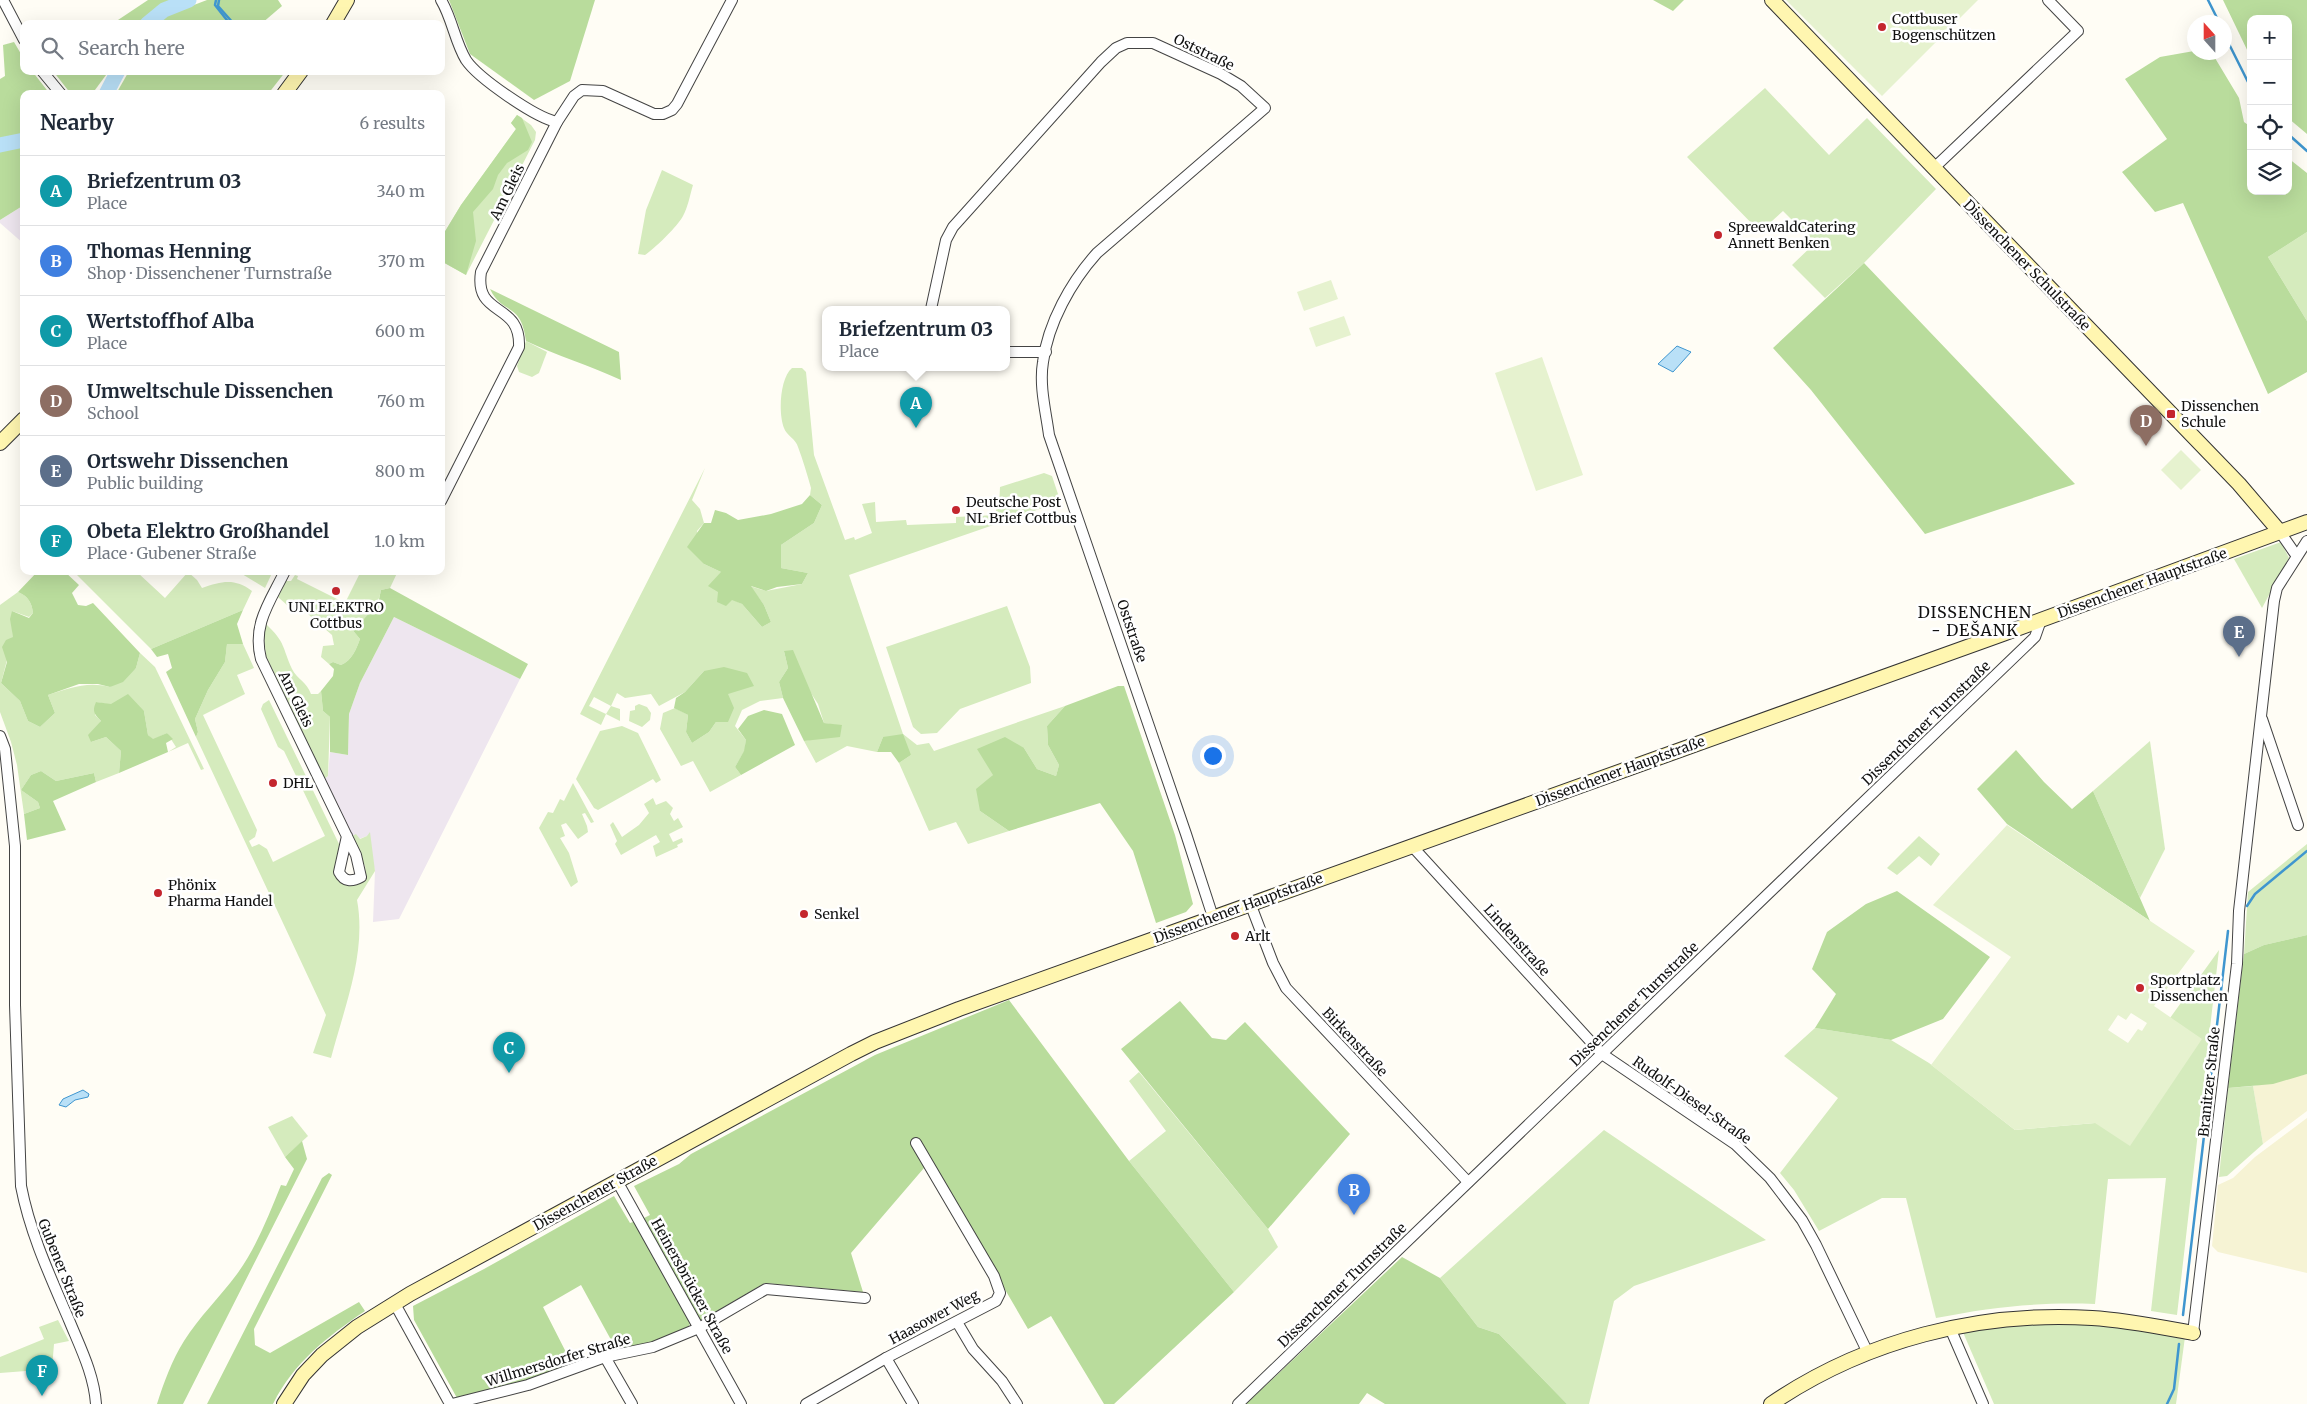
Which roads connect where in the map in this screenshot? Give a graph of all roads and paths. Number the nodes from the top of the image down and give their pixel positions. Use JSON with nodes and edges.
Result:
{"nodes":[{"id":1,"x":3,"y":0,"type":"edge"},
{"id":2,"x":347,"y":0,"type":"edge"},
{"id":3,"x":441,"y":0,"type":"edge"},
{"id":4,"x":732,"y":0,"type":"edge"},
{"id":5,"x":1772,"y":0,"type":"edge"},
{"id":6,"x":2048,"y":0,"type":"edge"},
{"id":7,"x":336,"y":20,"type":"edge"},
{"id":8,"x":20,"y":32,"type":"edge"},
{"id":9,"x":45,"y":75,"type":"edge"},
{"id":10,"x":298,"y":75,"type":"edge"},
{"id":11,"x":57,"y":90,"type":"edge"},
{"id":12,"x":287,"y":90,"type":"edge"},
{"id":13,"x":557,"y":122,"type":"junction"},
{"id":14,"x":1935,"y":168,"type":"junction"},
{"id":15,"x":932,"y":306,"type":"edge"},
{"id":16,"x":1010,"y":352,"type":"edge"},
{"id":17,"x":1046,"y":352,"type":"junction"},
{"id":18,"x":20,"y":423,"type":"edge"},
{"id":19,"x":0,"y":443,"type":"edge"},
{"id":20,"x":445,"y":493,"type":"edge"},
{"id":21,"x":2307,"y":522,"type":"edge"},
{"id":22,"x":2280,"y":532,"type":"junction"},
{"id":23,"x":2307,"y":541,"type":"edge"},
{"id":24,"x":2296,"y":555,"type":"junction"},
{"id":25,"x":283,"y":575,"type":"edge"},
{"id":26,"x":2041,"y":620,"type":"junction"},
{"id":27,"x":2261,"y":715,"type":"junction"},
{"id":28,"x":0,"y":736,"type":"edge"},
{"id":29,"x":2,"y":750,"type":"edge"},
{"id":30,"x":2298,"y":824,"type":"dead end"},
{"id":31,"x":347,"y":836,"type":"dead end"},
{"id":32,"x":1411,"y":845,"type":"junction"},
{"id":33,"x":1250,"y":903,"type":"junction"},
{"id":34,"x":1213,"y":917,"type":"junction"},
{"id":35,"x":932,"y":1019,"type":"joint"},
{"id":36,"x":1602,"y":1054,"type":"junction"},
{"id":37,"x":916,"y":1144,"type":"dead end"},
{"id":38,"x":617,"y":1181,"type":"junction"},
{"id":39,"x":1468,"y":1182,"type":"junction"},
{"id":40,"x":865,"y":1298,"type":"dead end"},
{"id":41,"x":395,"y":1304,"type":"junction"},
{"id":42,"x":957,"y":1322,"type":"junction"},
{"id":43,"x":699,"y":1328,"type":"junction"},
{"id":44,"x":1950,"y":1328,"type":"junction"},
{"id":45,"x":2193,"y":1332,"type":"joint"},
{"id":46,"x":1868,"y":1353,"type":"junction"},
{"id":47,"x":605,"y":1357,"type":"junction"},
{"id":48,"x":886,"y":1358,"type":"junction"},
{"id":49,"x":96,"y":1404,"type":"edge"},
{"id":50,"x":284,"y":1404,"type":"edge"},
{"id":51,"x":451,"y":1404,"type":"edge"},
{"id":52,"x":632,"y":1404,"type":"edge"},
{"id":53,"x":741,"y":1404,"type":"edge"},
{"id":54,"x":806,"y":1404,"type":"edge"},
{"id":55,"x":913,"y":1404,"type":"edge"},
{"id":56,"x":1017,"y":1404,"type":"edge"},
{"id":57,"x":1238,"y":1404,"type":"edge"},
{"id":58,"x":1771,"y":1404,"type":"edge"},
{"id":59,"x":1982,"y":1404,"type":"edge"}],
"edges":[{"from":1,"to":8,"type":"street"},
{"from":2,"to":7,"type":"main road"},
{"from":3,"to":13,"type":"street"},
{"from":4,"to":13,"type":"street","name":"Am Gleis"},
{"from":5,"to":14,"type":"main road","name":"Dissenchener Schulstraße"},
{"from":6,"to":14,"type":"street"},
{"from":9,"to":11,"type":"street"},
{"from":10,"to":12,"type":"main road"},
{"from":13,"to":20,"type":"street","name":"Am Gleis"},
{"from":14,"to":22,"type":"main road","name":"Dissenchener Schulstraße"},
{"from":15,"to":17,"type":"street","name":"Oststraße"},
{"from":16,"to":17,"type":"street"},
{"from":17,"to":34,"type":"street","name":"Oststraße"},
{"from":18,"to":19,"type":"main road"},
{"from":21,"to":22,"type":"main road","name":"Dissenchener Hauptstraße"},
{"from":22,"to":24,"type":"street"},
{"from":22,"to":26,"type":"main road","name":"Dissenchener Hauptstraße"},
{"from":23,"to":24,"type":"street","name":"Branitzer Straße"},
{"from":24,"to":27,"type":"street","name":"Branitzer Straße"},
{"from":25,"to":31,"type":"street","name":"Am Gleis"},
{"from":26,"to":32,"type":"main road","name":"Dissenchener Hauptstraße"},
{"from":26,"to":36,"type":"street","name":"Dissenchener Turnstraße"},
{"from":27,"to":30,"type":"street","name":"Branitzer Straße"},
{"from":27,"to":45,"type":"street","name":"Branitzer Straße"},
{"from":28,"to":29,"type":"street","name":"Gubener Straße"},
{"from":29,"to":49,"type":"street","name":"Gubener Straße"},
{"from":32,"to":33,"type":"main road","name":"Dissenchener Hauptstraße"},
{"from":32,"to":36,"type":"street","name":"Lindenstraße"},
{"from":33,"to":34,"type":"main road","name":"Dissenchener Hauptstraße"},
{"from":33,"to":39,"type":"street","name":"Birkenstraße"},
{"from":34,"to":35,"type":"main road","name":"Dissenchener Hauptstraße"},
{"from":35,"to":38,"type":"main road","name":"Dissenchener Straße"},
{"from":36,"to":39,"type":"street","name":"Dissenchener Turnstraße"},
{"from":36,"to":46,"type":"street","name":"Rudolf-Diesel-Straße"},
{"from":37,"to":42,"type":"street","name":"Haasower Weg"},
{"from":38,"to":41,"type":"main road","name":"Dissenchener Straße"},
{"from":38,"to":43,"type":"street","name":"Heinersbrücker Straße"},
{"from":39,"to":57,"type":"street","name":"Dissenchener Turnstraße"},
{"from":40,"to":43,"type":"street","name":"Willmersdorfer Straße"},
{"from":41,"to":50,"type":"main road","name":"Dissenchener Straße"},
{"from":41,"to":51,"type":"street"},
{"from":42,"to":48,"type":"street","name":"Haasower Weg"},
{"from":42,"to":56,"type":"street"},
{"from":43,"to":47,"type":"street","name":"Willmersdorfer Straße"},
{"from":43,"to":53,"type":"street","name":"Heinersbrücker Straße"},
{"from":44,"to":45,"type":"main road"},
{"from":44,"to":46,"type":"main road"},
{"from":44,"to":59,"type":"street"},
{"from":46,"to":58,"type":"main road"},
{"from":47,"to":51,"type":"street","name":"Willmersdorfer Straße"},
{"from":47,"to":52,"type":"street"},
{"from":48,"to":54,"type":"street","name":"Haasower Weg"},
{"from":48,"to":55,"type":"street"}]}
